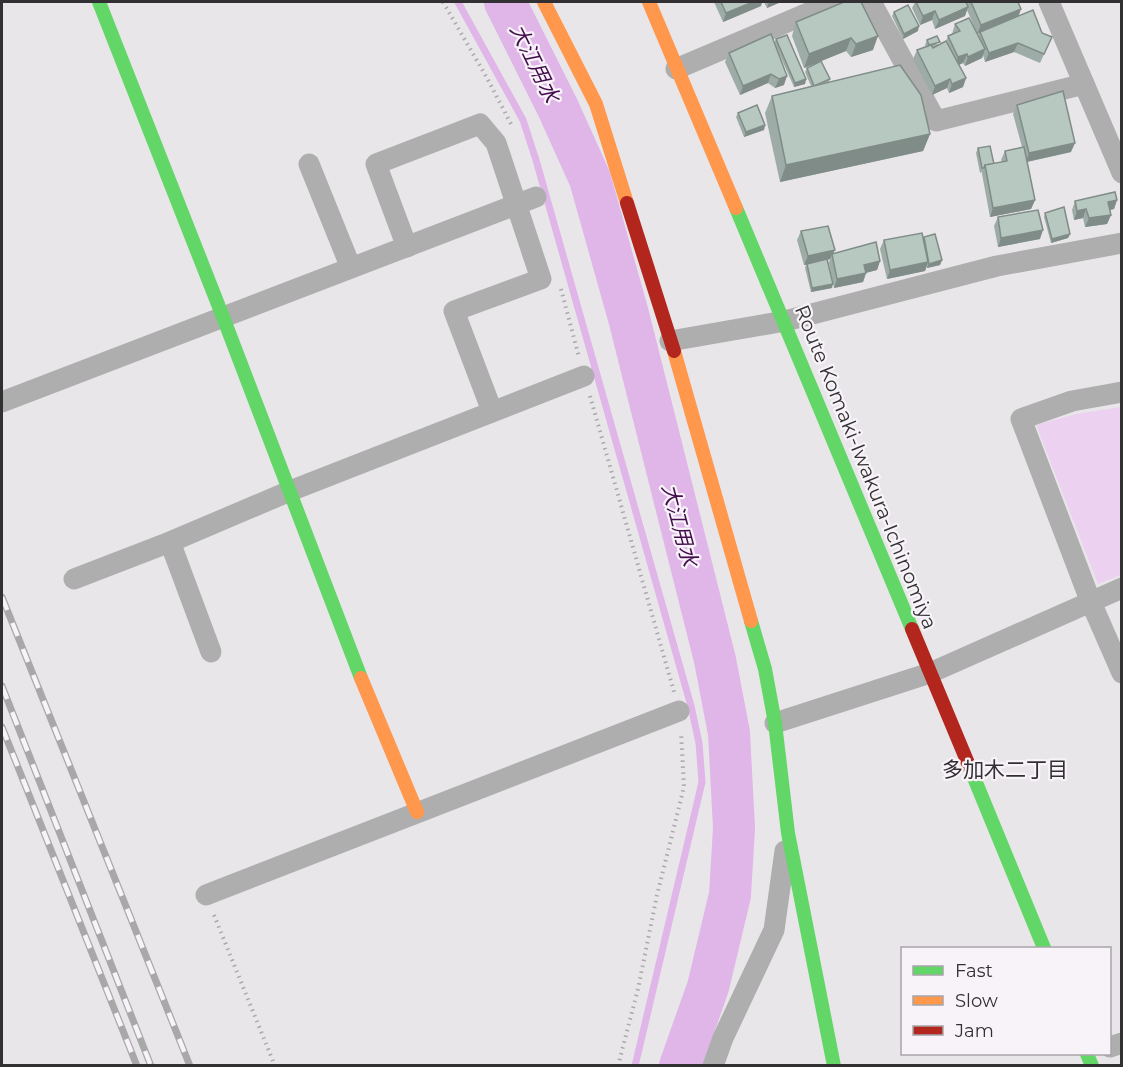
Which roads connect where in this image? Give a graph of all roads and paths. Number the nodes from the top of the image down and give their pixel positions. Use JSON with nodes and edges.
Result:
{"nodes":[{"id":1,"x":99,"y":2,"type":"edge"},
{"id":2,"x":443,"y":2,"type":"edge"},
{"id":3,"x":544,"y":2,"type":"edge"},
{"id":4,"x":649,"y":2,"type":"edge"},
{"id":5,"x":834,"y":2,"type":"edge"},
{"id":6,"x":871,"y":2,"type":"edge"},
{"id":7,"x":1049,"y":2,"type":"edge"},
{"id":8,"x":675,"y":69,"type":"junction"},
{"id":9,"x":1084,"y":84,"type":"junction"},
{"id":10,"x":514,"y":134,"type":"dead end"},
{"id":11,"x":309,"y":164,"type":"dead end"},
{"id":12,"x":1122,"y":174,"type":"edge"},
{"id":13,"x":527,"y":201,"type":"junction"},
{"id":14,"x":1122,"y":243,"type":"edge"},
{"id":15,"x":407,"y":247,"type":"junction"},
{"id":16,"x":351,"y":268,"type":"junction"},
{"id":17,"x":558,"y":279,"type":"dead end"},
{"id":18,"x":223,"y":317,"type":"junction"},
{"id":19,"x":785,"y":321,"type":"junction"},
{"id":20,"x":670,"y":341,"type":"junction"},
{"id":21,"x":584,"y":376,"type":"junction"},
{"id":22,"x":1122,"y":392,"type":"edge"},
{"id":23,"x":2,"y":402,"type":"edge"},
{"id":24,"x":492,"y":411,"type":"junction"},
{"id":25,"x":290,"y":491,"type":"junction"},
{"id":26,"x":170,"y":542,"type":"junction"},
{"id":27,"x":74,"y":579,"type":"dead end"},
{"id":28,"x":1122,"y":588,"type":"edge"},
{"id":29,"x":1090,"y":600,"type":"junction"},
{"id":30,"x":211,"y":652,"type":"dead end"},
{"id":31,"x":930,"y":673,"type":"junction"},
{"id":32,"x":1122,"y":673,"type":"edge"},
{"id":33,"x":679,"y":711,"type":"junction"},
{"id":34,"x":775,"y":723,"type":"junction"},
{"id":35,"x":417,"y":812,"type":"junction"},
{"id":36,"x":788,"y":833,"type":"junction"},
{"id":37,"x":206,"y":895,"type":"joint"},
{"id":38,"x":1044,"y":947,"type":"edge"},
{"id":39,"x":275,"y":1065,"type":"edge"},
{"id":40,"x":618,"y":1065,"type":"edge"},
{"id":41,"x":713,"y":1065,"type":"edge"},
{"id":42,"x":834,"y":1065,"type":"edge"}],
"edges":[{"from":1,"to":18,"type":"street"},
{"from":2,"to":10,"type":"path"},
{"from":3,"to":20,"type":"street"},
{"from":4,"to":8,"type":"street","name":"Route Komaki-Iwakura-Ichinomiya"},
{"from":5,"to":8,"type":"street"},
{"from":6,"to":9,"type":"street"},
{"from":7,"to":9,"type":"street"},
{"from":8,"to":19,"type":"street","name":"Route Komaki-Iwakura-Ichinomiya"},
{"from":9,"to":12,"type":"street"},
{"from":11,"to":16,"type":"street"},
{"from":13,"to":15,"type":"street"},
{"from":13,"to":15,"type":"street"},
{"from":13,"to":24,"type":"street"},
{"from":14,"to":19,"type":"street"},
{"from":15,"to":16,"type":"street"},
{"from":16,"to":18,"type":"street"},
{"from":17,"to":21,"type":"path"},
{"from":18,"to":23,"type":"street"},
{"from":18,"to":25,"type":"street"},
{"from":19,"to":20,"type":"street"},
{"from":19,"to":31,"type":"street","name":"Route Komaki-Iwakura-Ichinomiya"},
{"from":20,"to":34,"type":"street"},
{"from":21,"to":24,"type":"street"},
{"from":21,"to":33,"type":"path"},
{"from":22,"to":29,"type":"street"},
{"from":24,"to":25,"type":"street"},
{"from":25,"to":26,"type":"street"},
{"from":25,"to":35,"type":"street"},
{"from":26,"to":27,"type":"street"},
{"from":26,"to":30,"type":"street"},
{"from":28,"to":29,"type":"street"},
{"from":29,"to":31,"type":"street"},
{"from":29,"to":32,"type":"street"},
{"from":31,"to":34,"type":"street"},
{"from":31,"to":38,"type":"street","name":"Route Komaki-Iwakura-Ichinomiya"},
{"from":33,"to":35,"type":"street"},
{"from":33,"to":40,"type":"path"},
{"from":34,"to":36,"type":"street"},
{"from":35,"to":37,"type":"street"},
{"from":36,"to":41,"type":"street"},
{"from":36,"to":42,"type":"street"},
{"from":37,"to":39,"type":"path"}]}
